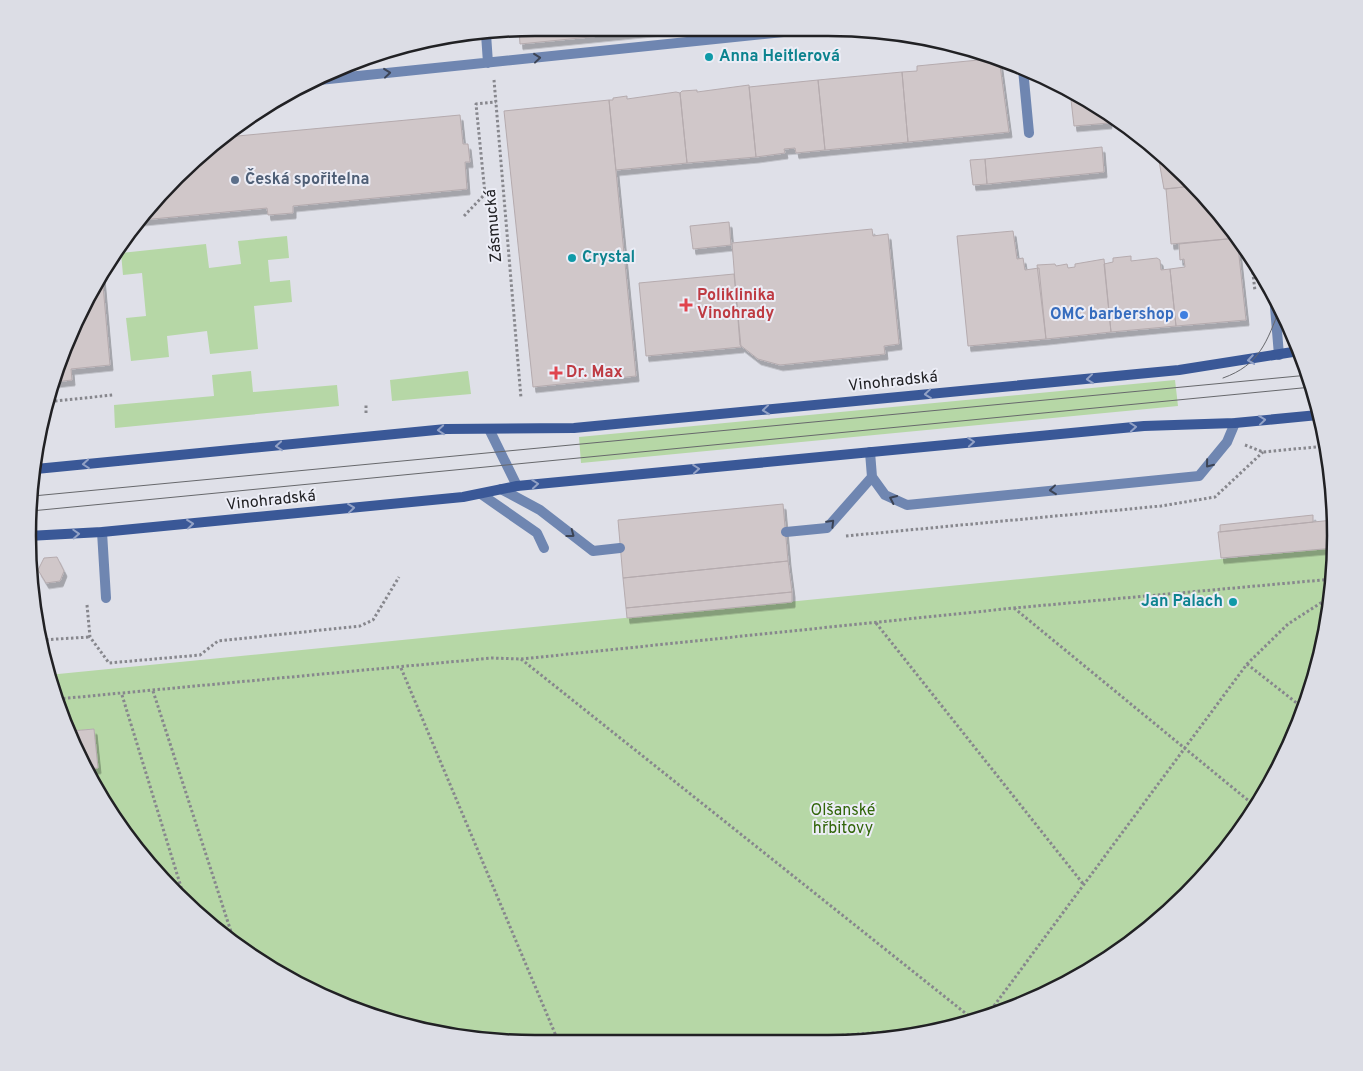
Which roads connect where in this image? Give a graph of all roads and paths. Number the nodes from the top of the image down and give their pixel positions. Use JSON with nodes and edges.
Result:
{"nodes":[{"id":1,"x":744,"y":36,"type":"edge"},
{"id":2,"x":486,"y":39,"type":"edge"},
{"id":3,"x":502,"y":61,"type":"junction"},
{"id":4,"x":488,"y":63,"type":"junction"},
{"id":5,"x":343,"y":75,"type":"edge"},
{"id":6,"x":1024,"y":76,"type":"edge"},
{"id":7,"x":496,"y":102,"type":"junction"},
{"id":8,"x":1030,"y":133,"type":"dead end"},
{"id":9,"x":464,"y":216,"type":"dead end"},
{"id":10,"x":1276,"y":317,"type":"edge"},
{"id":11,"x":1292,"y":352,"type":"edge"},
{"id":12,"x":1279,"y":354,"type":"junction"},
{"id":13,"x":113,"y":395,"type":"dead end"},
{"id":14,"x":521,"y":398,"type":"dead end"},
{"id":15,"x":55,"y":401,"type":"edge"},
{"id":16,"x":366,"y":404,"type":"dead end"},
{"id":17,"x":366,"y":413,"type":"dead end"},
{"id":18,"x":1312,"y":416,"type":"edge"},
{"id":19,"x":1235,"y":423,"type":"junction"},
{"id":20,"x":490,"y":429,"type":"junction"},
{"id":21,"x":1238,"y":442,"type":"dead end"},
{"id":22,"x":1318,"y":447,"type":"edge"},
{"id":23,"x":870,"y":452,"type":"junction"},
{"id":24,"x":1263,"y":452,"type":"junction"},
{"id":25,"x":41,"y":467,"type":"edge"},
{"id":26,"x":872,"y":476,"type":"junction"},
{"id":27,"x":517,"y":486,"type":"junction"},
{"id":28,"x":501,"y":489,"type":"junction"},
{"id":29,"x":481,"y":494,"type":"junction"},
{"id":30,"x":827,"y":528,"type":"junction"},
{"id":31,"x":102,"y":532,"type":"junction"},
{"id":32,"x":786,"y":532,"type":"dead end"},
{"id":33,"x":36,"y":536,"type":"edge"},
{"id":34,"x":544,"y":548,"type":"dead end"},
{"id":35,"x":620,"y":548,"type":"dead end"},
{"id":36,"x":399,"y":577,"type":"dead end"},
{"id":37,"x":1324,"y":581,"type":"edge"},
{"id":38,"x":106,"y":598,"type":"joint"},
{"id":39,"x":1322,"y":602,"type":"edge"},
{"id":40,"x":1014,"y":608,"type":"junction"},
{"id":41,"x":876,"y":623,"type":"junction"},
{"id":42,"x":90,"y":637,"type":"junction"},
{"id":43,"x":47,"y":640,"type":"edge"},
{"id":44,"x":521,"y":659,"type":"junction"},
{"id":45,"x":1247,"y":664,"type":"junction"},
{"id":46,"x":402,"y":668,"type":"junction"},
{"id":47,"x":153,"y":691,"type":"junction"},
{"id":48,"x":122,"y":695,"type":"junction"},
{"id":49,"x":64,"y":699,"type":"edge"},
{"id":50,"x":1297,"y":704,"type":"edge"},
{"id":51,"x":1182,"y":748,"type":"junction"},
{"id":52,"x":1250,"y":802,"type":"edge"},
{"id":53,"x":1084,"y":885,"type":"junction"},
{"id":54,"x":181,"y":888,"type":"edge"},
{"id":55,"x":231,"y":931,"type":"edge"},
{"id":56,"x":994,"y":1006,"type":"edge"},
{"id":57,"x":967,"y":1015,"type":"edge"},
{"id":58,"x":556,"y":1035,"type":"edge"}],
"edges":[{"from":3,"to":1,"type":"street","one_way":true},
{"from":2,"to":4,"type":"street"},
{"from":3,"to":4,"type":"street"},
{"from":3,"to":7,"type":"path","name":"Zásmucká"},
{"from":5,"to":4,"type":"street","one_way":true},
{"from":6,"to":8,"type":"street"},
{"from":7,"to":9,"type":"path"},
{"from":7,"to":14,"type":"path","name":"Zásmucká"},
{"from":10,"to":12,"type":"street"},
{"from":11,"to":12,"type":"main road","name":"Vinohradská"},
{"from":12,"to":20,"type":"main road","name":"Vinohradská","one_way":true},
{"from":13,"to":15,"type":"path"},
{"from":16,"to":17,"type":"path"},
{"from":19,"to":18,"type":"main road","name":"Vinohradská","one_way":true},
{"from":23,"to":19,"type":"main road","name":"Vinohradská","one_way":true},
{"from":19,"to":26,"type":"street","one_way":true},
{"from":20,"to":25,"type":"main road","name":"Vinohradská","one_way":true},
{"from":20,"to":27,"type":"street"},
{"from":21,"to":24,"type":"path"},
{"from":22,"to":24,"type":"path"},
{"from":23,"to":26,"type":"street"},
{"from":27,"to":23,"type":"main road","name":"Vinohradská","one_way":true},
{"from":24,"to":30,"type":"path"},
{"from":30,"to":26,"type":"street","one_way":true},
{"from":27,"to":28,"type":"main road","name":"Vinohradská"},
{"from":28,"to":29,"type":"main road","name":"Vinohradská"},
{"from":28,"to":35,"type":"street","one_way":true},
{"from":31,"to":29,"type":"main road","name":"Vinohradská","one_way":true},
{"from":29,"to":34,"type":"street"},
{"from":30,"to":32,"type":"street"},
{"from":33,"to":31,"type":"main road","name":"Vinohradská","one_way":true},
{"from":31,"to":38,"type":"street"},
{"from":36,"to":42,"type":"path"},
{"from":37,"to":40,"type":"path"},
{"from":38,"to":42,"type":"path"},
{"from":39,"to":45,"type":"path"},
{"from":40,"to":41,"type":"path"},
{"from":40,"to":51,"type":"path"},
{"from":41,"to":44,"type":"path"},
{"from":41,"to":53,"type":"path"},
{"from":42,"to":43,"type":"path"},
{"from":44,"to":46,"type":"path"},
{"from":44,"to":57,"type":"path"},
{"from":45,"to":50,"type":"path"},
{"from":45,"to":51,"type":"path"},
{"from":46,"to":47,"type":"path"},
{"from":46,"to":58,"type":"path"},
{"from":47,"to":48,"type":"path"},
{"from":47,"to":55,"type":"path"},
{"from":48,"to":49,"type":"path"},
{"from":48,"to":54,"type":"path"},
{"from":51,"to":52,"type":"path"},
{"from":51,"to":53,"type":"path"},
{"from":53,"to":56,"type":"path"}]}
